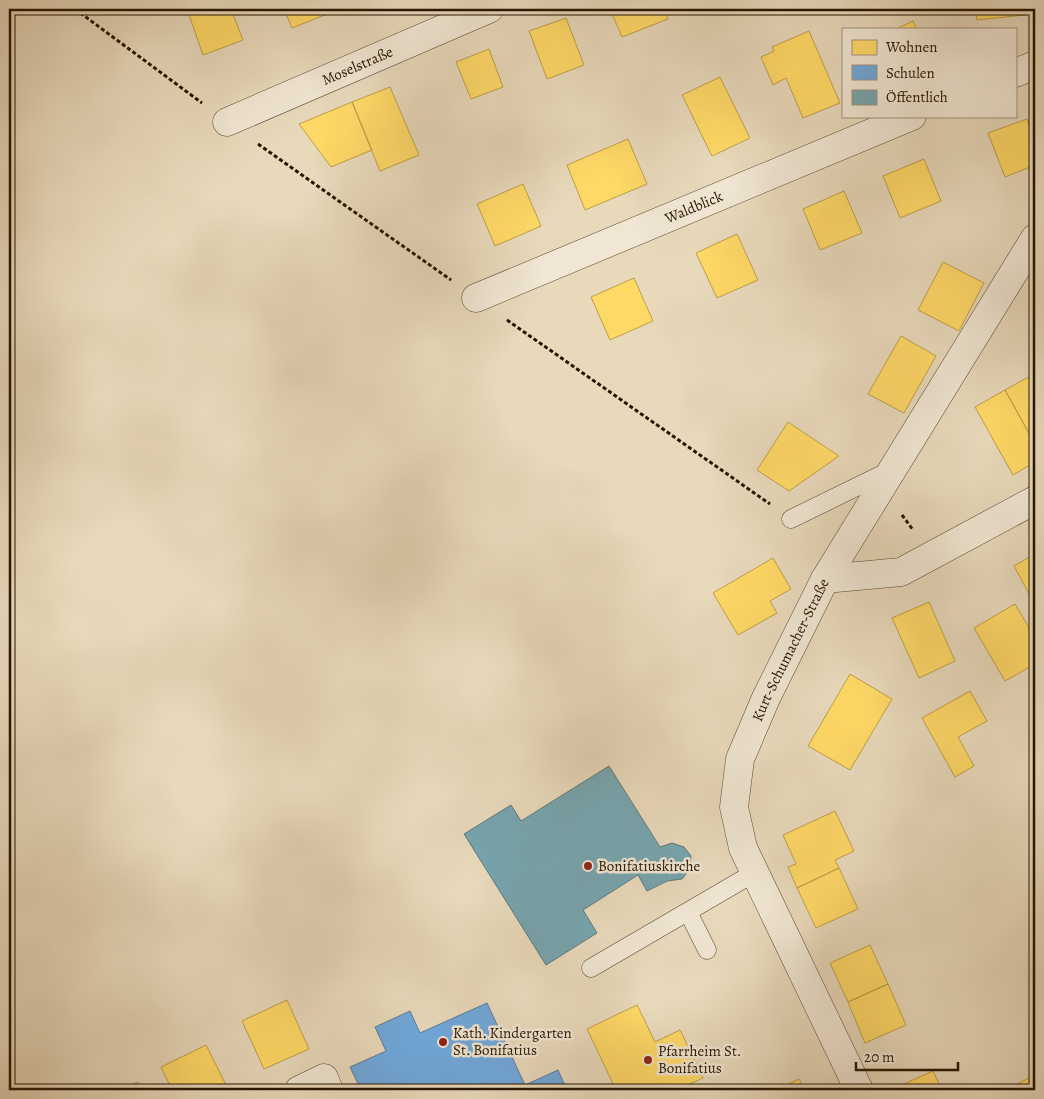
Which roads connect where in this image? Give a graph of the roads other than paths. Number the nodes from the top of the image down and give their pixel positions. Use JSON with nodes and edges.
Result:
{"nodes":[{"id":1,"x":489,"y":9,"type":"edge"},
{"id":2,"x":1035,"y":65,"type":"edge"},
{"id":3,"x":1016,"y":73,"type":"edge"},
{"id":4,"x":907,"y":118,"type":"edge"},
{"id":5,"x":227,"y":122,"type":"road end"},
{"id":6,"x":1035,"y":238,"type":"edge"},
{"id":7,"x":476,"y":298,"type":"road end"},
{"id":8,"x":887,"y":479,"type":"junction"},
{"id":9,"x":1035,"y":500,"type":"edge"},
{"id":10,"x":791,"y":519,"type":"road end"},
{"id":11,"x":824,"y":579,"type":"junction"},
{"id":12,"x":754,"y":873,"type":"junction"},
{"id":13,"x":688,"y":912,"type":"junction"},
{"id":14,"x":707,"y":950,"type":"dead end"},
{"id":15,"x":591,"y":968,"type":"dead end"},
{"id":16,"x":299,"y":1090,"type":"edge"},
{"id":17,"x":329,"y":1090,"type":"edge"},
{"id":18,"x":859,"y":1090,"type":"edge"}],
"edges":[{"from":1,"to":5,"type":"street","name":"Moselstraße"},
{"from":2,"to":3,"type":"street"},
{"from":4,"to":7,"type":"street","name":"Waldblick"},
{"from":6,"to":8,"type":"street","name":"Kurt-Schumacher-Straße"},
{"from":8,"to":10,"type":"lane"},
{"from":8,"to":11,"type":"street","name":"Kurt-Schumacher-Straße"},
{"from":9,"to":11,"type":"street"},
{"from":11,"to":12,"type":"street","name":"Kurt-Schumacher-Straße"},
{"from":12,"to":13,"type":"lane"},
{"from":12,"to":18,"type":"street","name":"Kurt-Schumacher-Straße"},
{"from":13,"to":14,"type":"lane"},
{"from":13,"to":15,"type":"lane"},
{"from":16,"to":17,"type":"street"}]}
